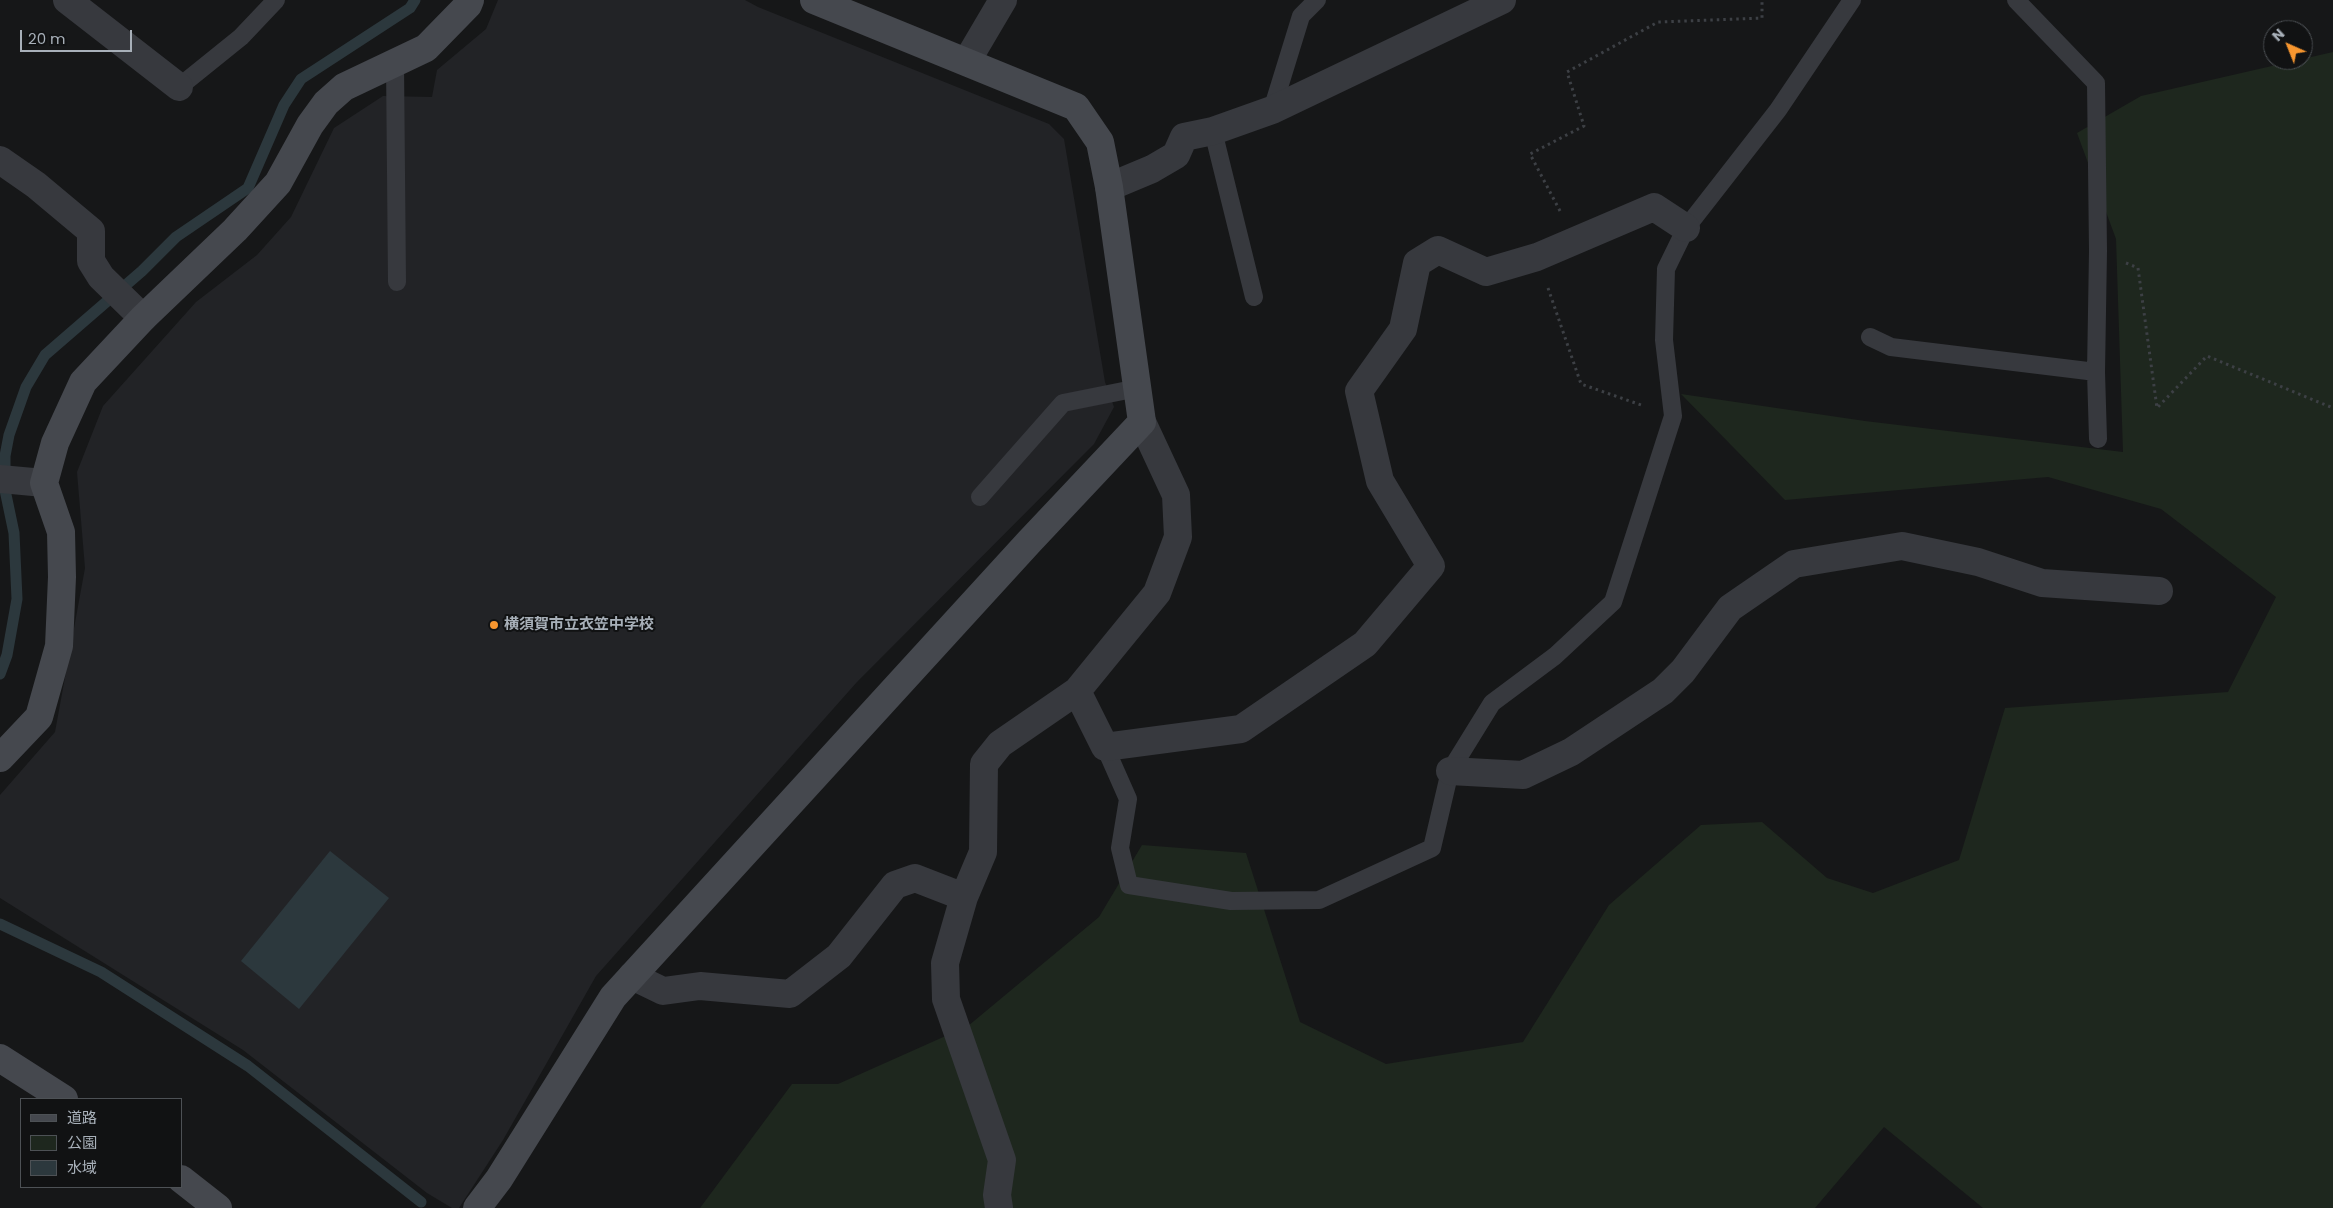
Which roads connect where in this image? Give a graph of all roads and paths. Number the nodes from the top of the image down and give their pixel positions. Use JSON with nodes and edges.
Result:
{"nodes":[{"id":1,"x":67,"y":0,"type":"edge"},
{"id":2,"x":276,"y":0,"type":"edge"},
{"id":3,"x":470,"y":0,"type":"edge"},
{"id":4,"x":814,"y":0,"type":"edge"},
{"id":5,"x":1003,"y":0,"type":"edge"},
{"id":6,"x":1317,"y":0,"type":"edge"},
{"id":7,"x":1502,"y":0,"type":"edge"},
{"id":8,"x":1762,"y":0,"type":"edge"},
{"id":9,"x":1852,"y":0,"type":"edge"},
{"id":10,"x":2016,"y":0,"type":"edge"},
{"id":11,"x":967,"y":61,"type":"junction"},
{"id":12,"x":395,"y":63,"type":"junction"},
{"id":13,"x":179,"y":87,"type":"joint"},
{"id":14,"x":1272,"y":110,"type":"junction"},
{"id":15,"x":1214,"y":131,"type":"junction"},
{"id":16,"x":0,"y":160,"type":"edge"},
{"id":17,"x":1109,"y":187,"type":"junction"},
{"id":18,"x":1686,"y":228,"type":"junction"},
{"id":19,"x":1575,"y":239,"type":"junction"},
{"id":20,"x":2098,"y":251,"type":"junction"},
{"id":21,"x":1537,"y":257,"type":"junction"},
{"id":22,"x":397,"y":282,"type":"dead end"},
{"id":23,"x":1254,"y":298,"type":"dead end"},
{"id":24,"x":126,"y":301,"type":"junction"},
{"id":25,"x":1870,"y":337,"type":"dead end"},
{"id":26,"x":2096,"y":372,"type":"junction"},
{"id":27,"x":1138,"y":388,"type":"junction"},
{"id":28,"x":2333,"y":408,"type":"edge"},
{"id":29,"x":1673,"y":416,"type":"junction"},
{"id":30,"x":1142,"y":422,"type":"junction"},
{"id":31,"x":2098,"y":439,"type":"dead end"},
{"id":32,"x":0,"y":479,"type":"edge"},
{"id":33,"x":44,"y":483,"type":"junction"},
{"id":34,"x":980,"y":497,"type":"dead end"},
{"id":35,"x":2159,"y":591,"type":"dead end"},
{"id":36,"x":1077,"y":691,"type":"junction"},
{"id":37,"x":1106,"y":747,"type":"junction"},
{"id":38,"x":0,"y":758,"type":"edge"},
{"id":39,"x":1450,"y":772,"type":"junction"},
{"id":40,"x":964,"y":898,"type":"junction"},
{"id":41,"x":632,"y":976,"type":"junction"},
{"id":42,"x":0,"y":1058,"type":"edge"},
{"id":43,"x":62,"y":1098,"type":"edge"},
{"id":44,"x":182,"y":1180,"type":"edge"},
{"id":45,"x":218,"y":1208,"type":"edge"},
{"id":46,"x":478,"y":1208,"type":"edge"},
{"id":47,"x":999,"y":1208,"type":"edge"}],
"edges":[{"from":1,"to":13,"type":"street"},
{"from":2,"to":13,"type":"lane"},
{"from":3,"to":12,"type":"street"},
{"from":4,"to":11,"type":"street"},
{"from":5,"to":11,"type":"street"},
{"from":6,"to":14,"type":"lane"},
{"from":7,"to":14,"type":"street"},
{"from":8,"to":19,"type":"path"},
{"from":9,"to":18,"type":"lane"},
{"from":10,"to":20,"type":"lane"},
{"from":11,"to":17,"type":"street"},
{"from":12,"to":22,"type":"lane"},
{"from":12,"to":24,"type":"street"},
{"from":14,"to":15,"type":"street"},
{"from":15,"to":17,"type":"street"},
{"from":15,"to":23,"type":"lane"},
{"from":16,"to":24,"type":"street"},
{"from":17,"to":27,"type":"street"},
{"from":18,"to":19,"type":"street"},
{"from":18,"to":29,"type":"lane"},
{"from":19,"to":21,"type":"street"},
{"from":20,"to":26,"type":"lane"},
{"from":20,"to":28,"type":"path"},
{"from":21,"to":29,"type":"path"},
{"from":21,"to":37,"type":"street"},
{"from":24,"to":33,"type":"street"},
{"from":25,"to":26,"type":"lane"},
{"from":26,"to":31,"type":"lane"},
{"from":27,"to":30,"type":"street"},
{"from":27,"to":34,"type":"lane"},
{"from":29,"to":39,"type":"lane"},
{"from":30,"to":36,"type":"street"},
{"from":30,"to":41,"type":"street"},
{"from":32,"to":33,"type":"street"},
{"from":33,"to":38,"type":"street"},
{"from":35,"to":39,"type":"street"},
{"from":36,"to":37,"type":"street"},
{"from":36,"to":40,"type":"street"},
{"from":37,"to":39,"type":"lane"},
{"from":40,"to":41,"type":"street"},
{"from":40,"to":47,"type":"street"},
{"from":41,"to":46,"type":"street"},
{"from":42,"to":43,"type":"street"},
{"from":44,"to":45,"type":"street"}]}
